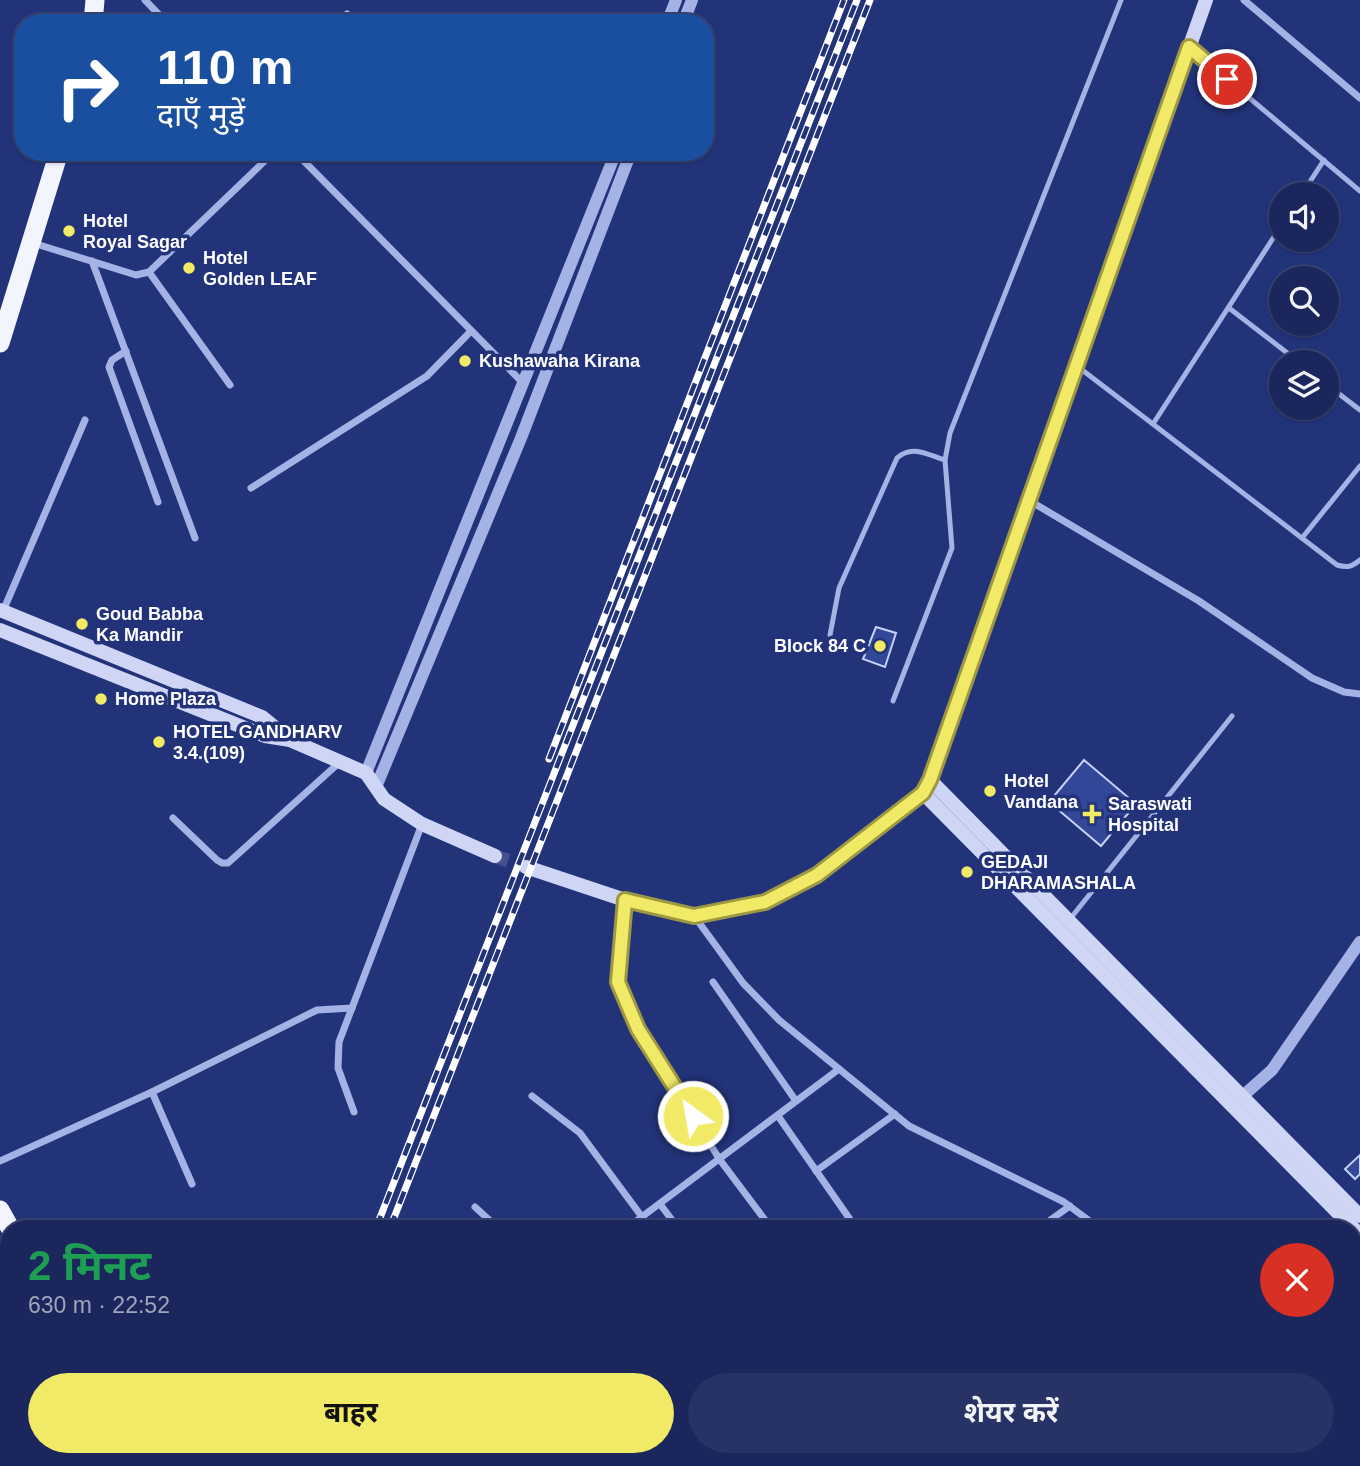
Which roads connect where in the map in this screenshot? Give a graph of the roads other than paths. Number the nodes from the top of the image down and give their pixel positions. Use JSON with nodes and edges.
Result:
{"nodes":[{"id":1,"x":145,"y":0,"type":"edge"},
{"id":2,"x":1121,"y":0,"type":"edge"},
{"id":3,"x":1206,"y":0,"type":"edge"},
{"id":4,"x":1244,"y":0,"type":"edge"},
{"id":5,"x":158,"y":14,"type":"edge"},
{"id":6,"x":1189,"y":47,"type":"junction"},
{"id":7,"x":1360,"y":98,"type":"edge"},
{"id":8,"x":1324,"y":160,"type":"junction"},
{"id":9,"x":56,"y":161,"type":"edge"},
{"id":10,"x":265,"y":161,"type":"edge"},
{"id":11,"x":304,"y":161,"type":"edge"},
{"id":12,"x":611,"y":161,"type":"edge"},
{"id":13,"x":628,"y":161,"type":"edge"},
{"id":14,"x":1310,"y":182,"type":"edge"},
{"id":15,"x":1360,"y":191,"type":"edge"},
{"id":16,"x":33,"y":243,"type":"junction"},
{"id":17,"x":1269,"y":245,"type":"edge"},
{"id":18,"x":92,"y":261,"type":"junction"},
{"id":19,"x":149,"y":272,"type":"junction"},
{"id":20,"x":1228,"y":308,"type":"junction"},
{"id":21,"x":471,"y":331,"type":"junction"},
{"id":22,"x":0,"y":343,"type":"edge"},
{"id":23,"x":1283,"y":350,"type":"edge"},
{"id":24,"x":126,"y":351,"type":"junction"},
{"id":25,"x":1077,"y":366,"type":"junction"},
{"id":26,"x":524,"y":384,"type":"junction"},
{"id":27,"x":230,"y":385,"type":"dead end"},
{"id":28,"x":1339,"y":394,"type":"edge"},
{"id":29,"x":1360,"y":410,"type":"edge"},
{"id":30,"x":85,"y":420,"type":"dead end"},
{"id":31,"x":1153,"y":424,"type":"junction"},
{"id":32,"x":945,"y":460,"type":"junction"},
{"id":33,"x":1360,"y":466,"type":"edge"},
{"id":34,"x":251,"y":488,"type":"dead end"},
{"id":35,"x":1030,"y":501,"type":"junction"},
{"id":36,"x":158,"y":502,"type":"dead end"},
{"id":37,"x":195,"y":538,"type":"dead end"},
{"id":38,"x":1302,"y":538,"type":"junction"},
{"id":39,"x":1360,"y":560,"type":"edge"},
{"id":40,"x":2,"y":610,"type":"edge"},
{"id":41,"x":0,"y":630,"type":"edge"},
{"id":42,"x":830,"y":635,"type":"dead end"},
{"id":43,"x":1360,"y":694,"type":"edge"},
{"id":44,"x":892,"y":701,"type":"dead end"},
{"id":45,"x":1232,"y":716,"type":"dead end"},
{"id":46,"x":290,"y":740,"type":"junction"},
{"id":47,"x":340,"y":762,"type":"junction"},
{"id":48,"x":366,"y":773,"type":"junction"},
{"id":49,"x":930,"y":780,"type":"junction"},
{"id":50,"x":376,"y":787,"type":"junction"},
{"id":51,"x":923,"y":793,"type":"junction"},
{"id":52,"x":173,"y":818,"type":"dead end"},
{"id":53,"x":422,"y":824,"type":"junction"},
{"id":54,"x":495,"y":856,"type":"tunnel mouth"},
{"id":55,"x":526,"y":867,"type":"tunnel mouth"},
{"id":56,"x":625,"y":900,"type":"junction"},
{"id":57,"x":694,"y":916,"type":"junction"},
{"id":58,"x":1069,"y":920,"type":"junction"},
{"id":59,"x":1360,"y":942,"type":"edge"},
{"id":60,"x":713,"y":982,"type":"dead end"},
{"id":61,"x":352,"y":1008,"type":"junction"},
{"id":62,"x":839,"y":1069,"type":"junction"},
{"id":63,"x":152,"y":1091,"type":"junction"},
{"id":64,"x":532,"y":1096,"type":"dead end"},
{"id":65,"x":1238,"y":1100,"type":"junction"},
{"id":66,"x":796,"y":1101,"type":"junction"},
{"id":67,"x":354,"y":1112,"type":"dead end"},
{"id":68,"x":895,"y":1114,"type":"junction"},
{"id":69,"x":778,"y":1116,"type":"junction"},
{"id":70,"x":720,"y":1160,"type":"junction"},
{"id":71,"x":0,"y":1161,"type":"edge"},
{"id":72,"x":816,"y":1171,"type":"junction"},
{"id":73,"x":191,"y":1184,"type":"dead end"},
{"id":74,"x":660,"y":1204,"type":"junction"},
{"id":75,"x":1070,"y":1206,"type":"junction"},
{"id":76,"x":475,"y":1207,"type":"dead end"},
{"id":77,"x":1360,"y":1216,"type":"edge"},
{"id":78,"x":642,"y":1217,"type":"junction"},
{"id":79,"x":489,"y":1220,"type":"edge"},
{"id":80,"x":638,"y":1220,"type":"edge"},
{"id":81,"x":672,"y":1220,"type":"edge"},
{"id":82,"x":765,"y":1220,"type":"edge"},
{"id":83,"x":850,"y":1220,"type":"edge"},
{"id":84,"x":1050,"y":1220,"type":"edge"},
{"id":85,"x":1088,"y":1220,"type":"edge"},
{"id":86,"x":1346,"y":1220,"type":"edge"}],
"edges":[{"from":1,"to":5,"type":"street"},
{"from":2,"to":32,"type":"lane"},
{"from":3,"to":6,"type":"main road"},
{"from":4,"to":7,"type":"street"},
{"from":6,"to":8,"type":"lane"},
{"from":6,"to":25,"type":"main road"},
{"from":8,"to":14,"type":"lane"},
{"from":8,"to":15,"type":"lane"},
{"from":9,"to":16,"type":"highway"},
{"from":10,"to":19,"type":"street"},
{"from":11,"to":21,"type":"street"},
{"from":12,"to":26,"type":"street"},
{"from":13,"to":50,"type":"street"},
{"from":16,"to":18,"type":"street"},
{"from":16,"to":22,"type":"highway"},
{"from":17,"to":20,"type":"lane"},
{"from":18,"to":19,"type":"street"},
{"from":18,"to":24,"type":"street"},
{"from":19,"to":27,"type":"street"},
{"from":20,"to":23,"type":"lane"},
{"from":20,"to":31,"type":"lane"},
{"from":21,"to":26,"type":"street"},
{"from":21,"to":34,"type":"street"},
{"from":24,"to":36,"type":"street"},
{"from":24,"to":37,"type":"street"},
{"from":25,"to":31,"type":"lane"},
{"from":25,"to":35,"type":"main road"},
{"from":26,"to":48,"type":"street"},
{"from":28,"to":29,"type":"lane"},
{"from":30,"to":40,"type":"street"},
{"from":31,"to":38,"type":"lane"},
{"from":32,"to":42,"type":"lane"},
{"from":32,"to":44,"type":"lane"},
{"from":33,"to":38,"type":"lane"},
{"from":35,"to":43,"type":"street"},
{"from":35,"to":49,"type":"main road"},
{"from":38,"to":39,"type":"lane"},
{"from":40,"to":46,"type":"main road"},
{"from":41,"to":46,"type":"main road"},
{"from":45,"to":58,"type":"lane"},
{"from":46,"to":47,"type":"main road"},
{"from":47,"to":48,"type":"main road"},
{"from":47,"to":52,"type":"street"},
{"from":48,"to":50,"type":"main road"},
{"from":49,"to":51,"type":"main road"},
{"from":49,"to":58,"type":"main road"},
{"from":50,"to":53,"type":"main road"},
{"from":51,"to":57,"type":"main road"},
{"from":51,"to":65,"type":"main road"},
{"from":53,"to":54,"type":"main road"},
{"from":53,"to":61,"type":"street"},
{"from":55,"to":56,"type":"main road"},
{"from":56,"to":57,"type":"main road"},
{"from":56,"to":70,"type":"street"},
{"from":57,"to":62,"type":"street"},
{"from":58,"to":65,"type":"main road"},
{"from":59,"to":65,"type":"street"},
{"from":60,"to":66,"type":"street"},
{"from":61,"to":63,"type":"street"},
{"from":61,"to":67,"type":"street"},
{"from":62,"to":66,"type":"street"},
{"from":62,"to":68,"type":"street"},
{"from":63,"to":71,"type":"street"},
{"from":63,"to":73,"type":"street"},
{"from":64,"to":78,"type":"street"},
{"from":65,"to":77,"type":"main road"},
{"from":65,"to":86,"type":"main road"},
{"from":66,"to":69,"type":"street"},
{"from":68,"to":72,"type":"street"},
{"from":68,"to":75,"type":"street"},
{"from":69,"to":70,"type":"street"},
{"from":69,"to":72,"type":"street"},
{"from":70,"to":74,"type":"street"},
{"from":70,"to":82,"type":"street"},
{"from":72,"to":83,"type":"street"},
{"from":74,"to":78,"type":"street"},
{"from":74,"to":81,"type":"street"},
{"from":75,"to":84,"type":"street"},
{"from":75,"to":85,"type":"street"},
{"from":76,"to":79,"type":"street"},
{"from":78,"to":80,"type":"street"}]}
